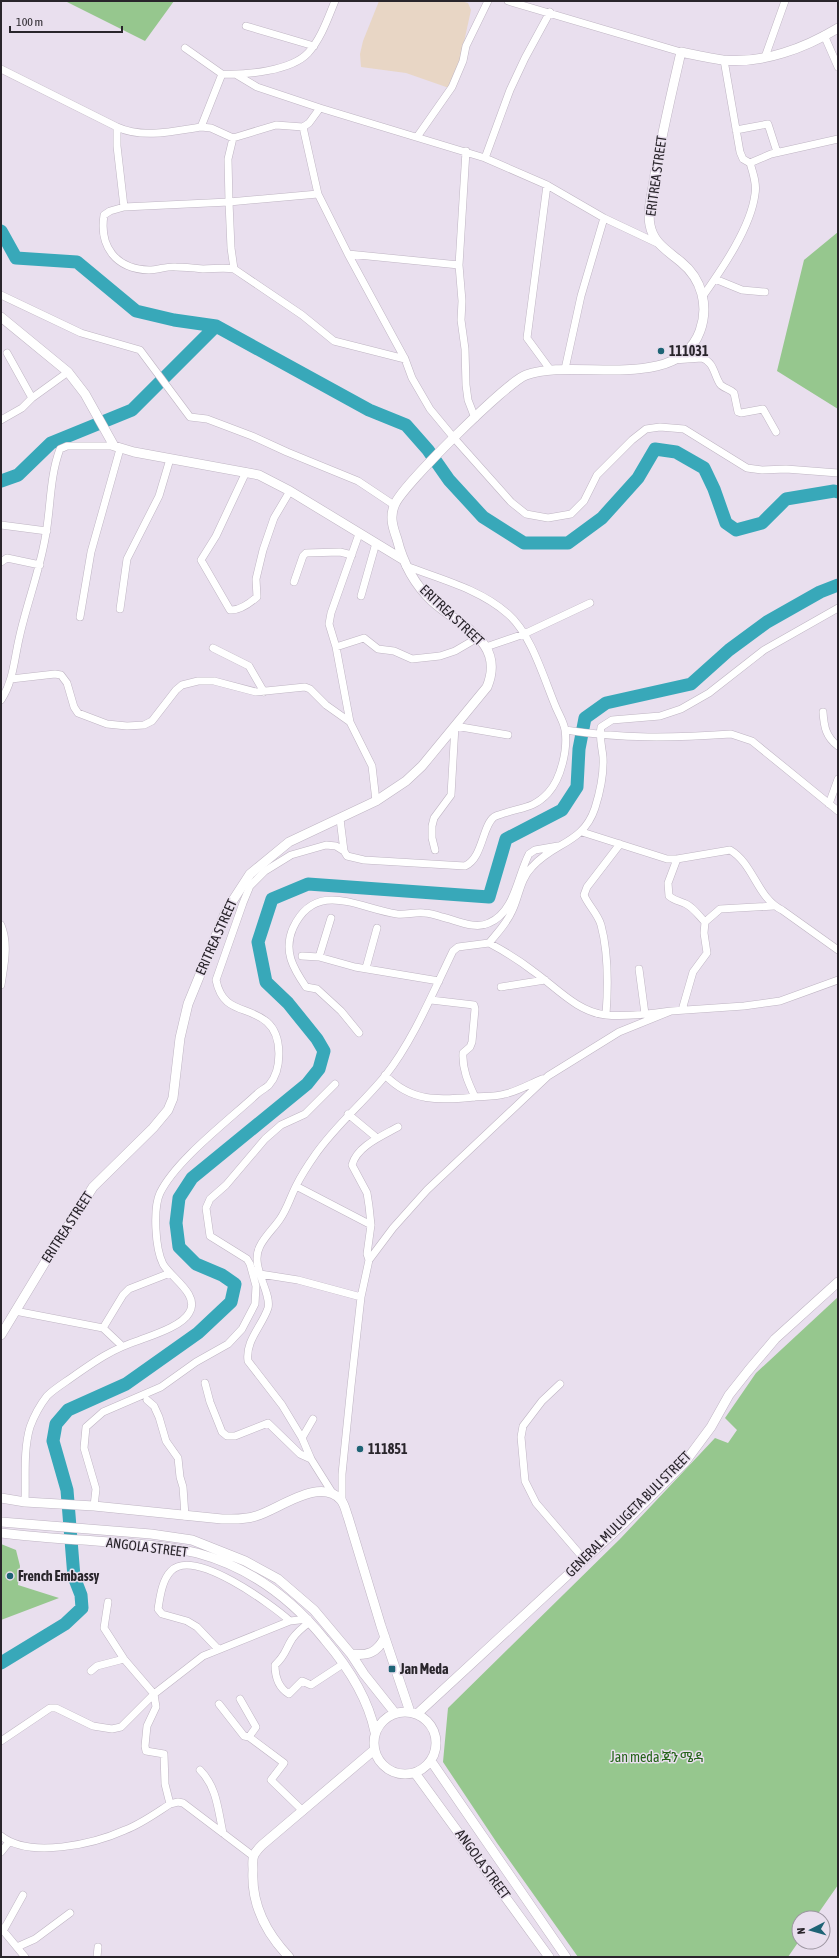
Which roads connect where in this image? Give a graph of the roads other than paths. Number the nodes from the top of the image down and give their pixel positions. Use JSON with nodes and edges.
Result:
{"nodes":[{"id":1,"x":335,"y":1,"type":"edge"},
{"id":2,"x":488,"y":1,"type":"edge"},
{"id":3,"x":508,"y":1,"type":"edge"},
{"id":4,"x":785,"y":1,"type":"edge"},
{"id":5,"x":550,"y":12,"type":"junction"},
{"id":6,"x":246,"y":26,"type":"dead end"},
{"id":7,"x":838,"y":28,"type":"edge"},
{"id":8,"x":824,"y":35,"type":"junction"},
{"id":9,"x":314,"y":46,"type":"junction"},
{"id":10,"x":185,"y":48,"type":"dead end"},
{"id":11,"x":681,"y":52,"type":"junction"},
{"id":12,"x":765,"y":57,"type":"junction"},
{"id":13,"x":724,"y":60,"type":"junction"},
{"id":14,"x":838,"y":67,"type":"edge"},
{"id":15,"x":1,"y":69,"type":"edge"},
{"id":16,"x":222,"y":74,"type":"junction"},
{"id":17,"x":237,"y":75,"type":"junction"},
{"id":18,"x":320,"y":108,"type":"junction"},
{"id":19,"x":118,"y":127,"type":"junction"},
{"id":20,"x":201,"y":127,"type":"junction"},
{"id":21,"x":303,"y":127,"type":"junction"},
{"id":22,"x":736,"y":130,"type":"junction"},
{"id":23,"x":417,"y":137,"type":"junction"},
{"id":24,"x":233,"y":138,"type":"junction"},
{"id":25,"x":838,"y":138,"type":"edge"},
{"id":26,"x":466,"y":151,"type":"junction"},
{"id":27,"x":777,"y":152,"type":"junction"},
{"id":28,"x":485,"y":158,"type":"junction"},
{"id":29,"x":750,"y":163,"type":"junction"},
{"id":30,"x":546,"y":185,"type":"junction"},
{"id":31,"x":318,"y":194,"type":"junction"},
{"id":32,"x":229,"y":202,"type":"junction"},
{"id":33,"x":124,"y":207,"type":"junction"},
{"id":34,"x":604,"y":218,"type":"junction"},
{"id":35,"x":657,"y":243,"type":"junction"},
{"id":36,"x":348,"y":254,"type":"junction"},
{"id":37,"x":458,"y":265,"type":"junction"},
{"id":38,"x":234,"y":269,"type":"junction"},
{"id":39,"x":715,"y":279,"type":"junction"},
{"id":40,"x":765,"y":292,"type":"dead end"},
{"id":41,"x":1,"y":295,"type":"edge"},
{"id":42,"x":703,"y":296,"type":"junction"},
{"id":43,"x":1,"y":317,"type":"edge"},
{"id":44,"x":6,"y":353,"type":"dead end"},
{"id":45,"x":405,"y":359,"type":"junction"},
{"id":46,"x":673,"y":360,"type":"junction"},
{"id":47,"x":549,"y":368,"type":"junction"},
{"id":48,"x":565,"y":369,"type":"junction"},
{"id":49,"x":68,"y":372,"type":"junction"},
{"id":50,"x":32,"y":398,"type":"junction"},
{"id":51,"x":475,"y":418,"type":"junction"},
{"id":52,"x":1,"y":420,"type":"edge"},
{"id":53,"x":776,"y":432,"type":"dead end"},
{"id":54,"x":454,"y":438,"type":"junction"},
{"id":55,"x":117,"y":447,"type":"junction"},
{"id":56,"x":170,"y":459,"type":"junction"},
{"id":57,"x":246,"y":472,"type":"junction"},
{"id":58,"x":838,"y":473,"type":"edge"},
{"id":59,"x":290,"y":491,"type":"junction"},
{"id":60,"x":394,"y":505,"type":"junction"},
{"id":61,"x":1,"y":525,"type":"edge"},
{"id":62,"x":46,"y":530,"type":"junction"},
{"id":63,"x":359,"y":534,"type":"junction"},
{"id":64,"x":376,"y":543,"type":"junction"},
{"id":65,"x":352,"y":555,"type":"junction"},
{"id":66,"x":1,"y":562,"type":"edge"},
{"id":67,"x":404,"y":563,"type":"junction"},
{"id":68,"x":40,"y":565,"type":"junction"},
{"id":69,"x":294,"y":582,"type":"dead end"},
{"id":70,"x":361,"y":596,"type":"dead end"},
{"id":71,"x":590,"y":603,"type":"dead end"},
{"id":72,"x":838,"y":608,"type":"edge"},
{"id":73,"x":120,"y":609,"type":"dead end"},
{"id":74,"x":80,"y":617,"type":"dead end"},
{"id":75,"x":524,"y":634,"type":"junction"},
{"id":76,"x":479,"y":637,"type":"junction"},
{"id":77,"x":336,"y":647,"type":"junction"},
{"id":78,"x":486,"y":647,"type":"junction"},
{"id":79,"x":213,"y":648,"type":"dead end"},
{"id":80,"x":11,"y":679,"type":"junction"},
{"id":81,"x":264,"y":692,"type":"junction"},
{"id":82,"x":1,"y":700,"type":"edge"},
{"id":83,"x":823,"y":712,"type":"dead end"},
{"id":84,"x":350,"y":722,"type":"junction"},
{"id":85,"x":455,"y":726,"type":"junction"},
{"id":86,"x":567,"y":730,"type":"junction"},
{"id":87,"x":508,"y":735,"type":"dead end"},
{"id":88,"x":599,"y":735,"type":"junction"},
{"id":89,"x":838,"y":746,"type":"edge"},
{"id":90,"x":838,"y":779,"type":"edge"},
{"id":91,"x":376,"y":801,"type":"junction"},
{"id":92,"x":829,"y":804,"type":"junction"},
{"id":93,"x":838,"y":812,"type":"edge"},
{"id":94,"x":340,"y":819,"type":"junction"},
{"id":95,"x":582,"y":832,"type":"junction"},
{"id":96,"x":343,"y":838,"type":"junction"},
{"id":97,"x":620,"y":844,"type":"junction"},
{"id":98,"x":336,"y":846,"type":"junction"},
{"id":99,"x":562,"y":846,"type":"junction"},
{"id":100,"x":435,"y":850,"type":"dead end"},
{"id":101,"x":344,"y":851,"type":"junction"},
{"id":102,"x":677,"y":859,"type":"junction"},
{"id":103,"x":774,"y":906,"type":"junction"},
{"id":104,"x":330,"y":918,"type":"dead end"},
{"id":105,"x":705,"y":922,"type":"junction"},
{"id":106,"x":1,"y":925,"type":"edge"},
{"id":107,"x":377,"y":928,"type":"dead end"},
{"id":108,"x":489,"y":943,"type":"junction"},
{"id":109,"x":838,"y":950,"type":"edge"},
{"id":110,"x":302,"y":956,"type":"dead end"},
{"id":111,"x":319,"y":957,"type":"junction"},
{"id":112,"x":366,"y":968,"type":"junction"},
{"id":113,"x":639,"y":969,"type":"dead end"},
{"id":114,"x":545,"y":980,"type":"junction"},
{"id":115,"x":838,"y":980,"type":"edge"},
{"id":116,"x":438,"y":981,"type":"junction"},
{"id":117,"x":1,"y":985,"type":"edge"},
{"id":118,"x":501,"y":987,"type":"dead end"},
{"id":119,"x":431,"y":1000,"type":"junction"},
{"id":120,"x":682,"y":1010,"type":"junction"},
{"id":121,"x":671,"y":1011,"type":"junction"},
{"id":122,"x":646,"y":1014,"type":"junction"},
{"id":123,"x":606,"y":1015,"type":"junction"},
{"id":124,"x":359,"y":1033,"type":"dead end"},
{"id":125,"x":385,"y":1075,"type":"junction"},
{"id":126,"x":548,"y":1076,"type":"junction"},
{"id":127,"x":335,"y":1084,"type":"dead end"},
{"id":128,"x":475,"y":1097,"type":"junction"},
{"id":129,"x":348,"y":1114,"type":"junction"},
{"id":130,"x":398,"y":1127,"type":"dead end"},
{"id":131,"x":377,"y":1138,"type":"junction"},
{"id":132,"x":296,"y":1186,"type":"junction"},
{"id":133,"x":371,"y":1225,"type":"junction"},
{"id":134,"x":369,"y":1260,"type":"junction"},
{"id":135,"x":170,"y":1273,"type":"junction"},
{"id":136,"x":260,"y":1274,"type":"junction"},
{"id":137,"x":838,"y":1282,"type":"edge"},
{"id":138,"x":360,"y":1297,"type":"junction"},
{"id":139,"x":15,"y":1311,"type":"junction"},
{"id":140,"x":103,"y":1328,"type":"junction"},
{"id":141,"x":1,"y":1335,"type":"edge"},
{"id":142,"x":120,"y":1344,"type":"dead end"},
{"id":143,"x":205,"y":1383,"type":"dead end"},
{"id":144,"x":560,"y":1384,"type":"dead end"},
{"id":145,"x":147,"y":1400,"type":"dead end"},
{"id":146,"x":313,"y":1419,"type":"dead end"},
{"id":147,"x":302,"y":1438,"type":"junction"},
{"id":148,"x":311,"y":1459,"type":"junction"},
{"id":149,"x":333,"y":1494,"type":"junction"},
{"id":150,"x":1,"y":1498,"type":"edge"},
{"id":151,"x":342,"y":1501,"type":"junction"},
{"id":152,"x":26,"y":1502,"type":"junction"},
{"id":153,"x":94,"y":1506,"type":"junction"},
{"id":154,"x":185,"y":1516,"type":"junction"},
{"id":155,"x":4,"y":1522,"type":"edge"},
{"id":156,"x":1,"y":1533,"type":"edge"},
{"id":157,"x":584,"y":1559,"type":"junction"},
{"id":158,"x":293,"y":1599,"type":"junction"},
{"id":159,"x":108,"y":1602,"type":"dead end"},
{"id":160,"x":309,"y":1620,"type":"junction"},
{"id":161,"x":290,"y":1621,"type":"junction"},
{"id":162,"x":385,"y":1637,"type":"junction"},
{"id":163,"x":218,"y":1649,"type":"junction"},
{"id":164,"x":351,"y":1654,"type":"junction"},
{"id":165,"x":124,"y":1659,"type":"junction"},
{"id":166,"x":343,"y":1664,"type":"junction"},
{"id":167,"x":91,"y":1671,"type":"dead end"},
{"id":168,"x":154,"y":1694,"type":"junction"},
{"id":169,"x":240,"y":1699,"type":"dead end"},
{"id":170,"x":219,"y":1704,"type":"dead end"},
{"id":171,"x":395,"y":1713,"type":"junction"},
{"id":172,"x":414,"y":1713,"type":"junction"},
{"id":173,"x":375,"y":1732,"type":"junction"},
{"id":174,"x":249,"y":1737,"type":"junction"},
{"id":175,"x":1,"y":1740,"type":"edge"},
{"id":176,"x":374,"y":1750,"type":"junction"},
{"id":177,"x":431,"y":1761,"type":"junction"},
{"id":178,"x":200,"y":1770,"type":"dead end"},
{"id":179,"x":416,"y":1773,"type":"junction"},
{"id":180,"x":170,"y":1804,"type":"junction"},
{"id":181,"x":303,"y":1811,"type":"junction"},
{"id":182,"x":223,"y":1833,"type":"junction"},
{"id":183,"x":1,"y":1836,"type":"edge"},
{"id":184,"x":486,"y":1841,"type":"junction"},
{"id":185,"x":9,"y":1842,"type":"junction"},
{"id":186,"x":474,"y":1851,"type":"junction"},
{"id":187,"x":1,"y":1852,"type":"edge"},
{"id":188,"x":253,"y":1856,"type":"junction"},
{"id":189,"x":23,"y":1895,"type":"dead end"},
{"id":190,"x":70,"y":1913,"type":"dead end"},
{"id":191,"x":2,"y":1930,"type":"edge"},
{"id":192,"x":17,"y":1947,"type":"junction"},
{"id":193,"x":98,"y":1947,"type":"dead end"},
{"id":194,"x":25,"y":1957,"type":"edge"},
{"id":195,"x":97,"y":1957,"type":"edge"},
{"id":196,"x":289,"y":1957,"type":"edge"},
{"id":197,"x":549,"y":1957,"type":"edge"},
{"id":198,"x":566,"y":1957,"type":"edge"}],
"edges":[{"from":1,"to":9,"type":"street"},
{"from":2,"to":23,"type":"street"},
{"from":3,"to":5,"type":"street"},
{"from":4,"to":12,"type":"street"},
{"from":5,"to":11,"type":"street"},
{"from":5,"to":28,"type":"street"},
{"from":6,"to":9,"type":"street"},
{"from":7,"to":8,"type":"main road"},
{"from":8,"to":12,"type":"main road"},
{"from":8,"to":14,"type":"street"},
{"from":9,"to":17,"type":"street"},
{"from":10,"to":16,"type":"street"},
{"from":11,"to":13,"type":"main road"},
{"from":11,"to":35,"type":"main road","name":"ERITREA STREET"},
{"from":12,"to":13,"type":"main road"},
{"from":13,"to":22,"type":"street"},
{"from":15,"to":19,"type":"street"},
{"from":16,"to":17,"type":"street"},
{"from":16,"to":20,"type":"street"},
{"from":17,"to":18,"type":"street"},
{"from":18,"to":21,"type":"street"},
{"from":18,"to":23,"type":"street"},
{"from":19,"to":20,"type":"street"},
{"from":19,"to":33,"type":"street"},
{"from":20,"to":24,"type":"street"},
{"from":21,"to":24,"type":"street"},
{"from":21,"to":31,"type":"street"},
{"from":22,"to":27,"type":"street"},
{"from":22,"to":29,"type":"street"},
{"from":23,"to":26,"type":"street"},
{"from":24,"to":32,"type":"street"},
{"from":25,"to":27,"type":"street"},
{"from":26,"to":28,"type":"street"},
{"from":26,"to":37,"type":"street"},
{"from":27,"to":29,"type":"street"},
{"from":28,"to":30,"type":"street"},
{"from":29,"to":39,"type":"street"},
{"from":30,"to":34,"type":"street"},
{"from":30,"to":47,"type":"street"},
{"from":31,"to":32,"type":"street"},
{"from":31,"to":36,"type":"street"},
{"from":32,"to":33,"type":"street"},
{"from":32,"to":38,"type":"street"},
{"from":33,"to":38,"type":"street"},
{"from":34,"to":35,"type":"street"},
{"from":34,"to":48,"type":"street"},
{"from":35,"to":42,"type":"main road","name":"ERITREA STREET"},
{"from":36,"to":37,"type":"street"},
{"from":36,"to":45,"type":"street"},
{"from":37,"to":51,"type":"street"},
{"from":38,"to":45,"type":"street"},
{"from":39,"to":40,"type":"street"},
{"from":39,"to":42,"type":"street"},
{"from":41,"to":60,"type":"street"},
{"from":42,"to":46,"type":"main road","name":"ERITREA STREET"},
{"from":43,"to":49,"type":"main road"},
{"from":44,"to":50,"type":"street"},
{"from":45,"to":54,"type":"street"},
{"from":46,"to":48,"type":"main road","name":"ERITREA STREET"},
{"from":46,"to":53,"type":"street"},
{"from":47,"to":48,"type":"main road","name":"ERITREA STREET"},
{"from":47,"to":51,"type":"main road","name":"ERITREA STREET"},
{"from":49,"to":50,"type":"street"},
{"from":49,"to":55,"type":"main road"},
{"from":50,"to":52,"type":"street"},
{"from":51,"to":54,"type":"main road","name":"ERITREA STREET"},
{"from":54,"to":58,"type":"street"},
{"from":54,"to":60,"type":"main road","name":"ERITREA STREET"},
{"from":55,"to":56,"type":"main road"},
{"from":55,"to":62,"type":"street"},
{"from":55,"to":74,"type":"street"},
{"from":56,"to":57,"type":"main road"},
{"from":56,"to":73,"type":"street"},
{"from":57,"to":59,"type":"main road"},
{"from":57,"to":59,"type":"street"},
{"from":59,"to":63,"type":"main road"},
{"from":60,"to":67,"type":"main road","name":"ERITREA STREET"},
{"from":61,"to":62,"type":"street"},
{"from":62,"to":68,"type":"street"},
{"from":63,"to":64,"type":"main road"},
{"from":63,"to":65,"type":"street"},
{"from":64,"to":67,"type":"main road"},
{"from":64,"to":70,"type":"street"},
{"from":65,"to":69,"type":"street"},
{"from":65,"to":77,"type":"street"},
{"from":66,"to":68,"type":"street"},
{"from":67,"to":75,"type":"street"},
{"from":67,"to":76,"type":"main road","name":"ERITREA STREET"},
{"from":68,"to":80,"type":"street"},
{"from":71,"to":75,"type":"street"},
{"from":72,"to":88,"type":"street"},
{"from":75,"to":78,"type":"street"},
{"from":75,"to":86,"type":"street"},
{"from":76,"to":77,"type":"street"},
{"from":76,"to":78,"type":"main road","name":"ERITREA STREET"},
{"from":77,"to":84,"type":"street"},
{"from":78,"to":85,"type":"main road","name":"ERITREA STREET"},
{"from":79,"to":81,"type":"street"},
{"from":80,"to":81,"type":"street"},
{"from":80,"to":82,"type":"street"},
{"from":81,"to":84,"type":"street"},
{"from":83,"to":89,"type":"street"},
{"from":84,"to":91,"type":"street"},
{"from":85,"to":87,"type":"street"},
{"from":85,"to":91,"type":"main road","name":"ERITREA STREET"},
{"from":85,"to":100,"type":"street"},
{"from":86,"to":88,"type":"street"},
{"from":86,"to":101,"type":"street"},
{"from":88,"to":92,"type":"street"},
{"from":88,"to":95,"type":"street"},
{"from":90,"to":92,"type":"street"},
{"from":91,"to":94,"type":"main road","name":"ERITREA STREET"},
{"from":92,"to":93,"type":"street"},
{"from":94,"to":96,"type":"street"},
{"from":94,"to":139,"type":"main road","name":"ERITREA STREET"},
{"from":95,"to":97,"type":"street"},
{"from":95,"to":99,"type":"street"},
{"from":96,"to":98,"type":"street"},
{"from":96,"to":101,"type":"street"},
{"from":97,"to":102,"type":"street"},
{"from":97,"to":123,"type":"street"},
{"from":98,"to":101,"type":"street"},
{"from":98,"to":135,"type":"street"},
{"from":99,"to":108,"type":"street"},
{"from":99,"to":124,"type":"street"},
{"from":102,"to":103,"type":"street"},
{"from":102,"to":105,"type":"street"},
{"from":103,"to":105,"type":"street"},
{"from":103,"to":109,"type":"street"},
{"from":104,"to":111,"type":"street"},
{"from":105,"to":120,"type":"street"},
{"from":106,"to":117,"type":"street"},
{"from":107,"to":112,"type":"street"},
{"from":108,"to":114,"type":"street"},
{"from":108,"to":116,"type":"street"},
{"from":110,"to":111,"type":"street"},
{"from":111,"to":112,"type":"street"},
{"from":112,"to":116,"type":"street"},
{"from":113,"to":122,"type":"street"},
{"from":114,"to":118,"type":"street"},
{"from":114,"to":123,"type":"street"},
{"from":115,"to":120,"type":"street"},
{"from":116,"to":119,"type":"street"},
{"from":119,"to":125,"type":"street"},
{"from":119,"to":128,"type":"street"},
{"from":120,"to":121,"type":"street"},
{"from":121,"to":122,"type":"street"},
{"from":121,"to":126,"type":"street"},
{"from":122,"to":123,"type":"street"},
{"from":125,"to":128,"type":"street"},
{"from":125,"to":129,"type":"street"},
{"from":126,"to":128,"type":"street"},
{"from":126,"to":134,"type":"street"},
{"from":127,"to":153,"type":"street"},
{"from":129,"to":131,"type":"street"},
{"from":129,"to":132,"type":"street"},
{"from":130,"to":131,"type":"street"},
{"from":131,"to":133,"type":"street"},
{"from":132,"to":133,"type":"street"},
{"from":132,"to":136,"type":"street"},
{"from":133,"to":134,"type":"street"},
{"from":134,"to":138,"type":"street"},
{"from":135,"to":140,"type":"street"},
{"from":135,"to":152,"type":"street"},
{"from":136,"to":138,"type":"street"},
{"from":136,"to":147,"type":"street"},
{"from":137,"to":157,"type":"main road","name":"GENERAL MULUGETA BULI STREET"},
{"from":138,"to":151,"type":"street"},
{"from":139,"to":140,"type":"street"},
{"from":139,"to":141,"type":"main road","name":"ERITREA STREET"},
{"from":140,"to":142,"type":"street"},
{"from":143,"to":148,"type":"street"},
{"from":144,"to":157,"type":"street"},
{"from":145,"to":154,"type":"street"},
{"from":146,"to":147,"type":"street"},
{"from":147,"to":148,"type":"street"},
{"from":148,"to":149,"type":"street"},
{"from":149,"to":151,"type":"main road"},
{"from":149,"to":154,"type":"main road"},
{"from":150,"to":152,"type":"main road"},
{"from":151,"to":162,"type":"main road"},
{"from":152,"to":153,"type":"main road"},
{"from":153,"to":154,"type":"main road"},
{"from":155,"to":158,"type":"main road"},
{"from":156,"to":158,"type":"main road","name":"ANGOLA STREET"},
{"from":157,"to":172,"type":"main road","name":"GENERAL MULUGETA BULI STREET"},
{"from":158,"to":160,"type":"main road","name":"ANGOLA STREET"},
{"from":158,"to":164,"type":"main road"},
{"from":159,"to":165,"type":"street"},
{"from":160,"to":161,"type":"street"},
{"from":160,"to":166,"type":"main road","name":"ANGOLA STREET"},
{"from":160,"to":166,"type":"street"},
{"from":161,"to":163,"type":"street"},
{"from":161,"to":163,"type":"street"},
{"from":162,"to":164,"type":"main road"},
{"from":162,"to":172,"type":"main road"},
{"from":163,"to":168,"type":"street"},
{"from":164,"to":171,"type":"main road"},
{"from":165,"to":167,"type":"street"},
{"from":165,"to":168,"type":"street"},
{"from":166,"to":173,"type":"main road","name":"ANGOLA STREET"},
{"from":168,"to":175,"type":"street"},
{"from":168,"to":180,"type":"street"},
{"from":169,"to":174,"type":"street"},
{"from":170,"to":174,"type":"street"},
{"from":171,"to":172,"type":"main road"},
{"from":171,"to":173,"type":"main road"},
{"from":172,"to":177,"type":"main road"},
{"from":173,"to":176,"type":"main road"},
{"from":174,"to":181,"type":"street"},
{"from":176,"to":179,"type":"main road"},
{"from":176,"to":181,"type":"main road"},
{"from":177,"to":179,"type":"main road"},
{"from":177,"to":184,"type":"main road"},
{"from":178,"to":182,"type":"street"},
{"from":179,"to":186,"type":"main road","name":"ANGOLA STREET"},
{"from":180,"to":182,"type":"street"},
{"from":180,"to":185,"type":"street"},
{"from":181,"to":188,"type":"main road"},
{"from":182,"to":188,"type":"street"},
{"from":183,"to":185,"type":"street"},
{"from":184,"to":186,"type":"main road"},
{"from":184,"to":198,"type":"main road"},
{"from":185,"to":187,"type":"street"},
{"from":186,"to":197,"type":"main road","name":"ANGOLA STREET"},
{"from":188,"to":196,"type":"main road"},
{"from":189,"to":191,"type":"street"},
{"from":190,"to":192,"type":"street"},
{"from":191,"to":192,"type":"street"},
{"from":192,"to":194,"type":"street"},
{"from":193,"to":195,"type":"street"}]}
